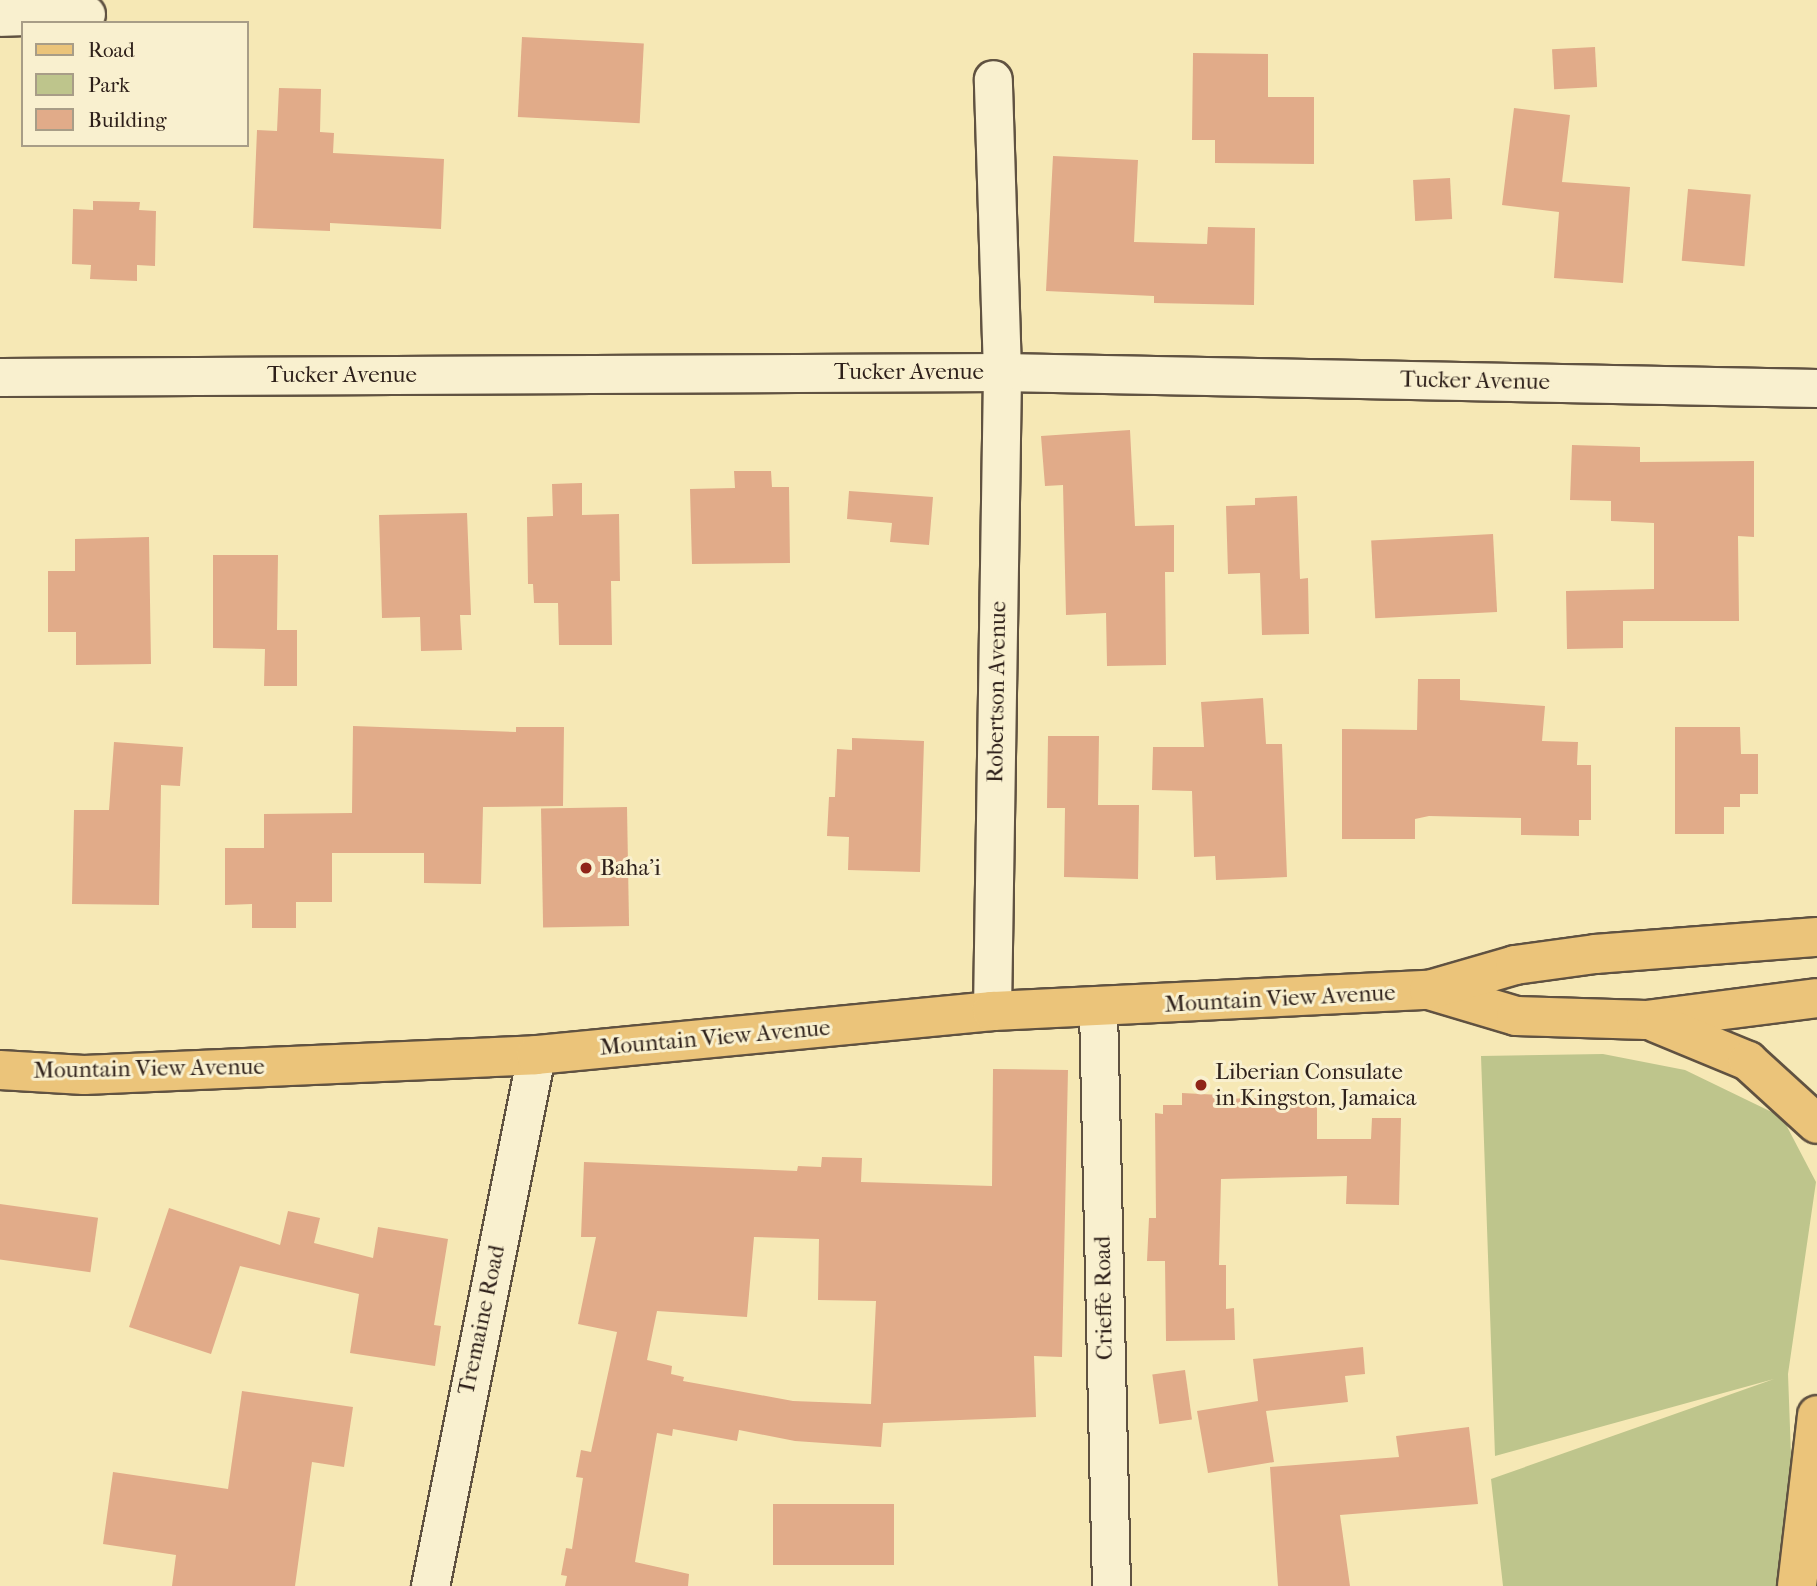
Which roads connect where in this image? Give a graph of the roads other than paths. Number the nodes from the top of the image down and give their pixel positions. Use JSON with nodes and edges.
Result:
{"nodes":[{"id":1,"x":86,"y":14,"type":"dead end"},
{"id":2,"x":0,"y":17,"type":"edge"},
{"id":3,"x":993,"y":79,"type":"dead end"},
{"id":4,"x":1002,"y":372,"type":"junction"},
{"id":5,"x":0,"y":377,"type":"edge"},
{"id":6,"x":1817,"y":388,"type":"edge"},
{"id":7,"x":1817,"y":937,"type":"edge"},
{"id":8,"x":1429,"y":990,"type":"junction"},
{"id":9,"x":1817,"y":998,"type":"edge"},
{"id":10,"x":1098,"y":1010,"type":"junction"},
{"id":11,"x":992,"y":1011,"type":"junction"},
{"id":12,"x":1646,"y":1020,"type":"junction"},
{"id":13,"x":536,"y":1055,"type":"junction"},
{"id":14,"x":0,"y":1070,"type":"edge"},
{"id":15,"x":1817,"y":1124,"type":"edge"},
{"id":16,"x":1817,"y":1415,"type":"edge"},
{"id":17,"x":430,"y":1586,"type":"edge"},
{"id":18,"x":1111,"y":1586,"type":"edge"},
{"id":19,"x":1797,"y":1586,"type":"edge"}],
"edges":[{"from":1,"to":2,"type":"street"},
{"from":3,"to":4,"type":"street","name":"Robertson Avenue"},
{"from":4,"to":5,"type":"street","name":"Tucker Avenue"},
{"from":4,"to":6,"type":"street","name":"Tucker Avenue"},
{"from":4,"to":11,"type":"street","name":"Robertson Avenue"},
{"from":7,"to":8,"type":"main road","name":"Mountain View Avenue"},
{"from":8,"to":10,"type":"main road","name":"Mountain View Avenue"},
{"from":8,"to":12,"type":"main road","name":"Mountain View Avenue"},
{"from":9,"to":12,"type":"main road","name":"Mountain View Avenue"},
{"from":10,"to":11,"type":"main road","name":"Mountain View Avenue"},
{"from":10,"to":18,"type":"street","name":"Crieffe Road"},
{"from":11,"to":13,"type":"main road","name":"Mountain View Avenue"},
{"from":12,"to":15,"type":"main road"},
{"from":13,"to":14,"type":"main road","name":"Mountain View Avenue"},
{"from":13,"to":17,"type":"street","name":"Tremaine Road"},
{"from":16,"to":19,"type":"main road"}]}
